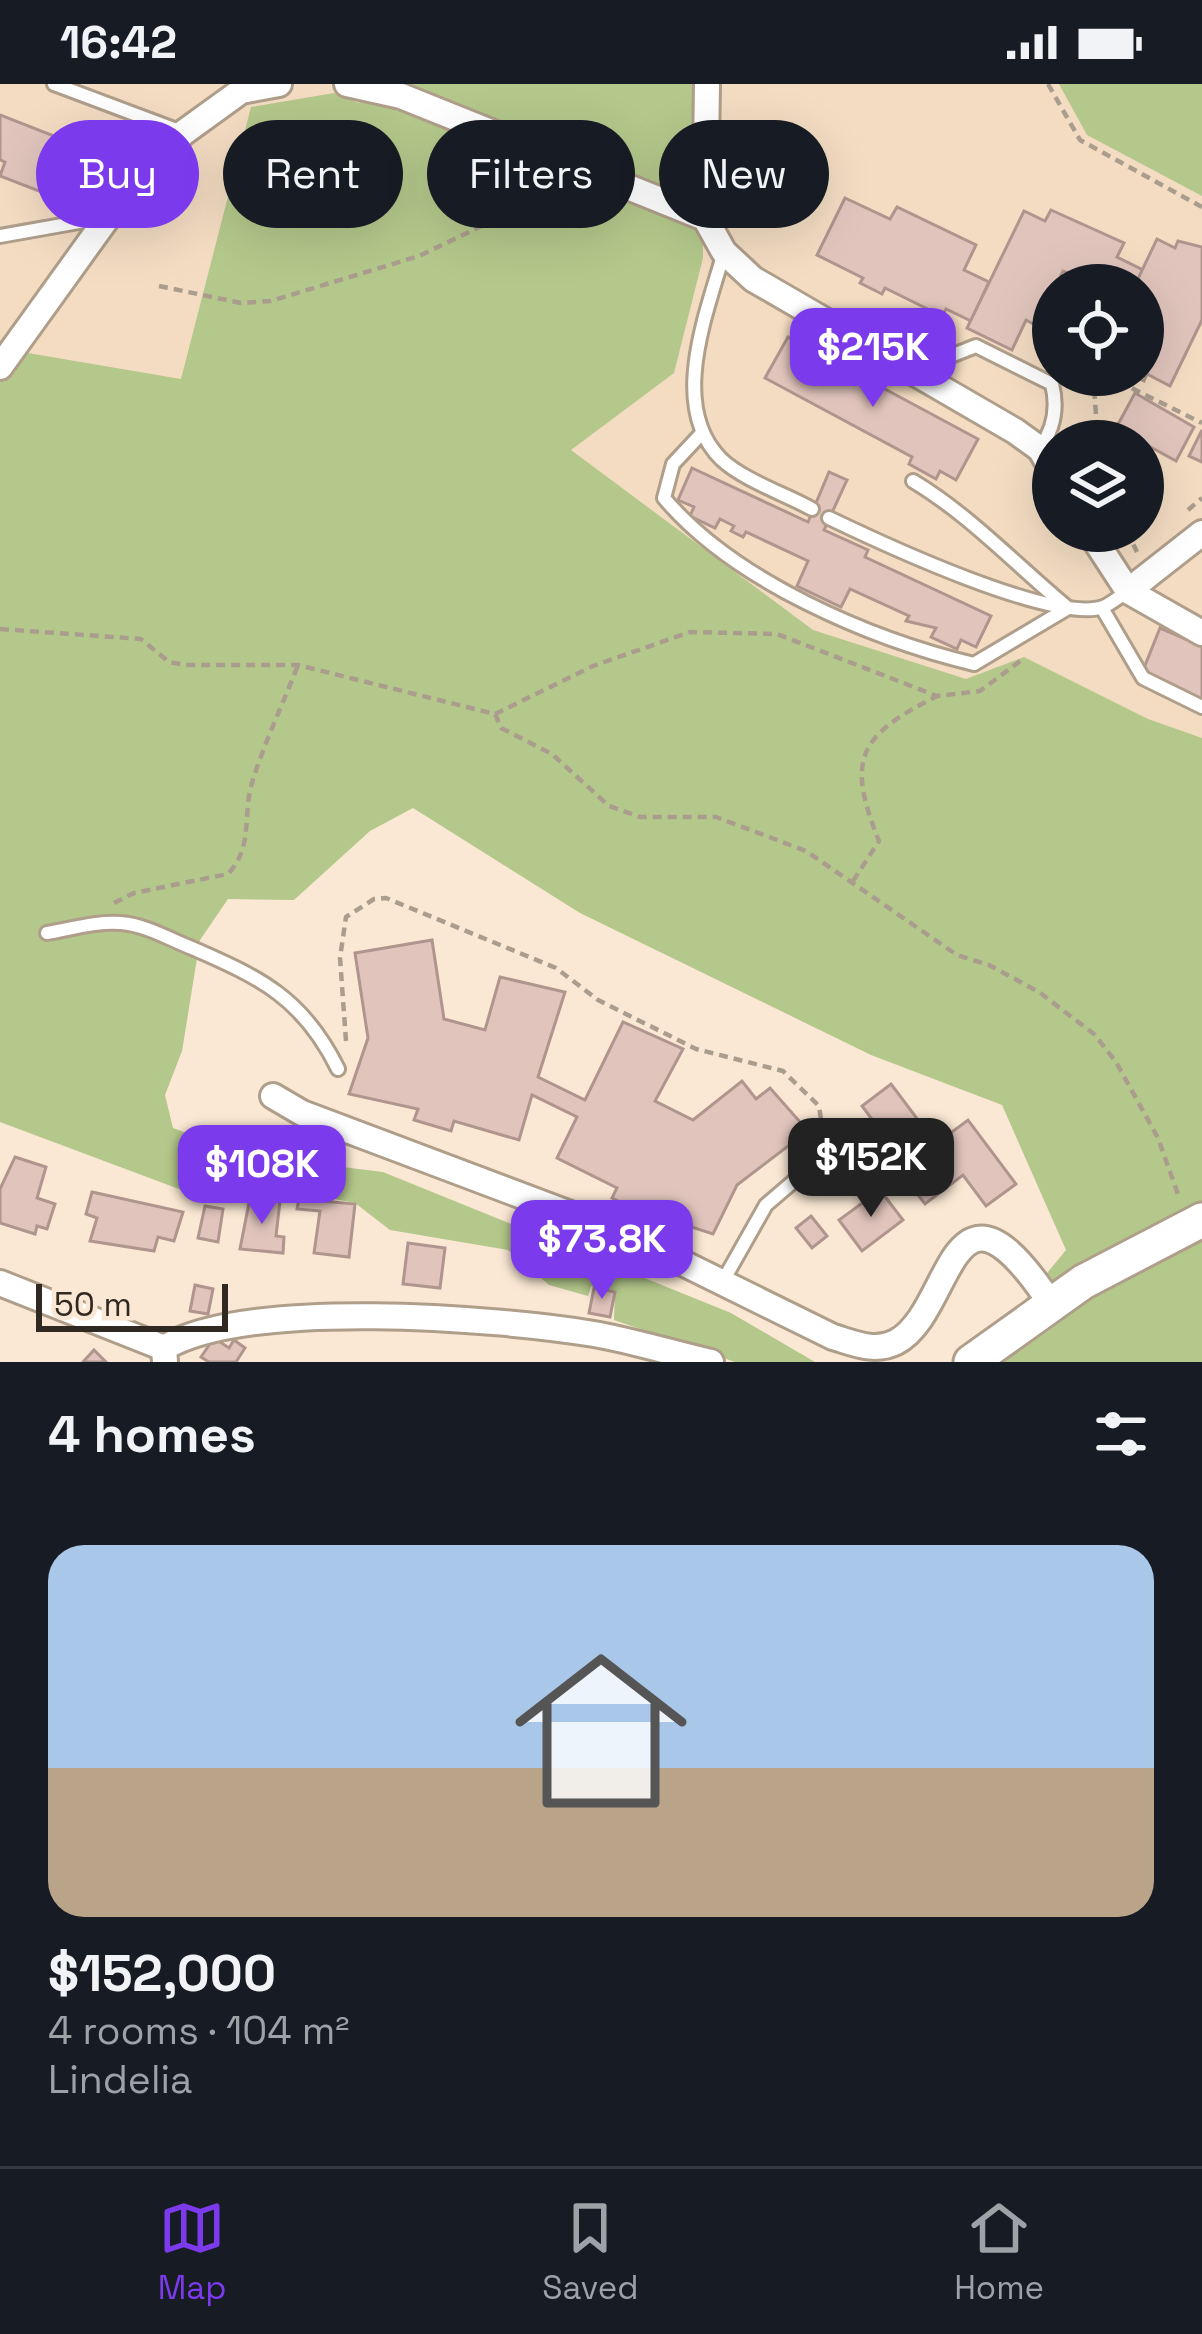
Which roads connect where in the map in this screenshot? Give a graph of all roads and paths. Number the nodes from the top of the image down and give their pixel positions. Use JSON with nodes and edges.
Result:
{"nodes":[{"id":1,"x":54,"y":84,"type":"edge"},
{"id":2,"x":279,"y":84,"type":"edge"},
{"id":3,"x":347,"y":84,"type":"edge"},
{"id":4,"x":707,"y":84,"type":"edge"},
{"id":5,"x":1048,"y":84,"type":"edge"},
{"id":6,"x":240,"y":88,"type":"edge"},
{"id":7,"x":149,"y":120,"type":"edge"},
{"id":8,"x":199,"y":120,"type":"edge"},
{"id":9,"x":463,"y":120,"type":"edge"},
{"id":10,"x":706,"y":120,"type":"edge"},
{"id":11,"x":1202,"y":207,"type":"edge"},
{"id":12,"x":45,"y":228,"type":"edge"},
{"id":13,"x":100,"y":228,"type":"edge"},
{"id":14,"x":477,"y":228,"type":"edge"},
{"id":15,"x":711,"y":228,"type":"edge"},
{"id":16,"x":0,"y":236,"type":"edge"},
{"id":17,"x":724,"y":252,"type":"junction"},
{"id":18,"x":159,"y":286,"type":"dead end"},
{"id":19,"x":0,"y":367,"type":"edge"},
{"id":20,"x":1032,"y":370,"type":"edge"},
{"id":21,"x":912,"y":372,"type":"junction"},
{"id":22,"x":1147,"y":396,"type":"edge"},
{"id":23,"x":1202,"y":423,"type":"edge"},
{"id":24,"x":702,"y":433,"type":"junction"},
{"id":25,"x":1032,"y":434,"type":"edge"},
{"id":26,"x":913,"y":482,"type":"dead end"},
{"id":27,"x":812,"y":509,"type":"dead end"},
{"id":28,"x":830,"y":518,"type":"dead end"},
{"id":29,"x":1202,"y":532,"type":"edge"},
{"id":30,"x":1103,"y":552,"type":"edge"},
{"id":31,"x":1128,"y":591,"type":"junction"},
{"id":32,"x":1069,"y":608,"type":"junction"},
{"id":33,"x":1102,"y":608,"type":"junction"},
{"id":34,"x":1038,"y":626,"type":"junction"},
{"id":35,"x":0,"y":629,"type":"edge"},
{"id":36,"x":1202,"y":633,"type":"edge"},
{"id":37,"x":298,"y":664,"type":"junction"},
{"id":38,"x":938,"y":696,"type":"junction"},
{"id":39,"x":1202,"y":707,"type":"edge"},
{"id":40,"x":495,"y":714,"type":"junction"},
{"id":41,"x":854,"y":880,"type":"junction"},
{"id":42,"x":103,"y":923,"type":"junction"},
{"id":43,"x":47,"y":932,"type":"dead end"},
{"id":44,"x":338,"y":1069,"type":"joint"},
{"id":45,"x":273,"y":1096,"type":"dead end"},
{"id":46,"x":828,"y":1152,"type":"joint"},
{"id":47,"x":1198,"y":1221,"type":"edge"},
{"id":48,"x":723,"y":1281,"type":"junction"},
{"id":49,"x":0,"y":1282,"type":"edge"},
{"id":50,"x":1051,"y":1304,"type":"junction"},
{"id":51,"x":165,"y":1355,"type":"edge"},
{"id":52,"x":711,"y":1362,"type":"edge"},
{"id":53,"x":971,"y":1362,"type":"edge"}],
"edges":[{"from":1,"to":7,"type":"lane"},
{"from":2,"to":6,"type":"street"},
{"from":3,"to":9,"type":"street"},
{"from":4,"to":10,"type":"street"},
{"from":5,"to":11,"type":"path"},
{"from":6,"to":8,"type":"street"},
{"from":12,"to":16,"type":"lane"},
{"from":13,"to":19,"type":"street"},
{"from":14,"to":18,"type":"path"},
{"from":15,"to":17,"type":"street"},
{"from":17,"to":21,"type":"street"},
{"from":17,"to":24,"type":"lane"},
{"from":20,"to":21,"type":"lane"},
{"from":21,"to":25,"type":"street"},
{"from":22,"to":23,"type":"path"},
{"from":24,"to":27,"type":"lane"},
{"from":24,"to":34,"type":"lane"},
{"from":26,"to":32,"type":"lane"},
{"from":28,"to":32,"type":"lane"},
{"from":29,"to":31,"type":"street"},
{"from":30,"to":31,"type":"street"},
{"from":31,"to":33,"type":"lane"},
{"from":31,"to":36,"type":"street"},
{"from":32,"to":33,"type":"lane"},
{"from":32,"to":34,"type":"lane"},
{"from":33,"to":39,"type":"lane"},
{"from":34,"to":38,"type":"path"},
{"from":35,"to":37,"type":"path"},
{"from":37,"to":40,"type":"path"},
{"from":37,"to":42,"type":"path"},
{"from":38,"to":40,"type":"path"},
{"from":38,"to":41,"type":"path"},
{"from":40,"to":41,"type":"path"},
{"from":41,"to":47,"type":"path"},
{"from":42,"to":43,"type":"lane"},
{"from":42,"to":44,"type":"lane"},
{"from":44,"to":46,"type":"path"},
{"from":45,"to":48,"type":"street"},
{"from":46,"to":48,"type":"lane"},
{"from":47,"to":50,"type":"main road"},
{"from":48,"to":50,"type":"street"},
{"from":49,"to":51,"type":"street"},
{"from":50,"to":53,"type":"main road"},
{"from":51,"to":52,"type":"street"}]}
